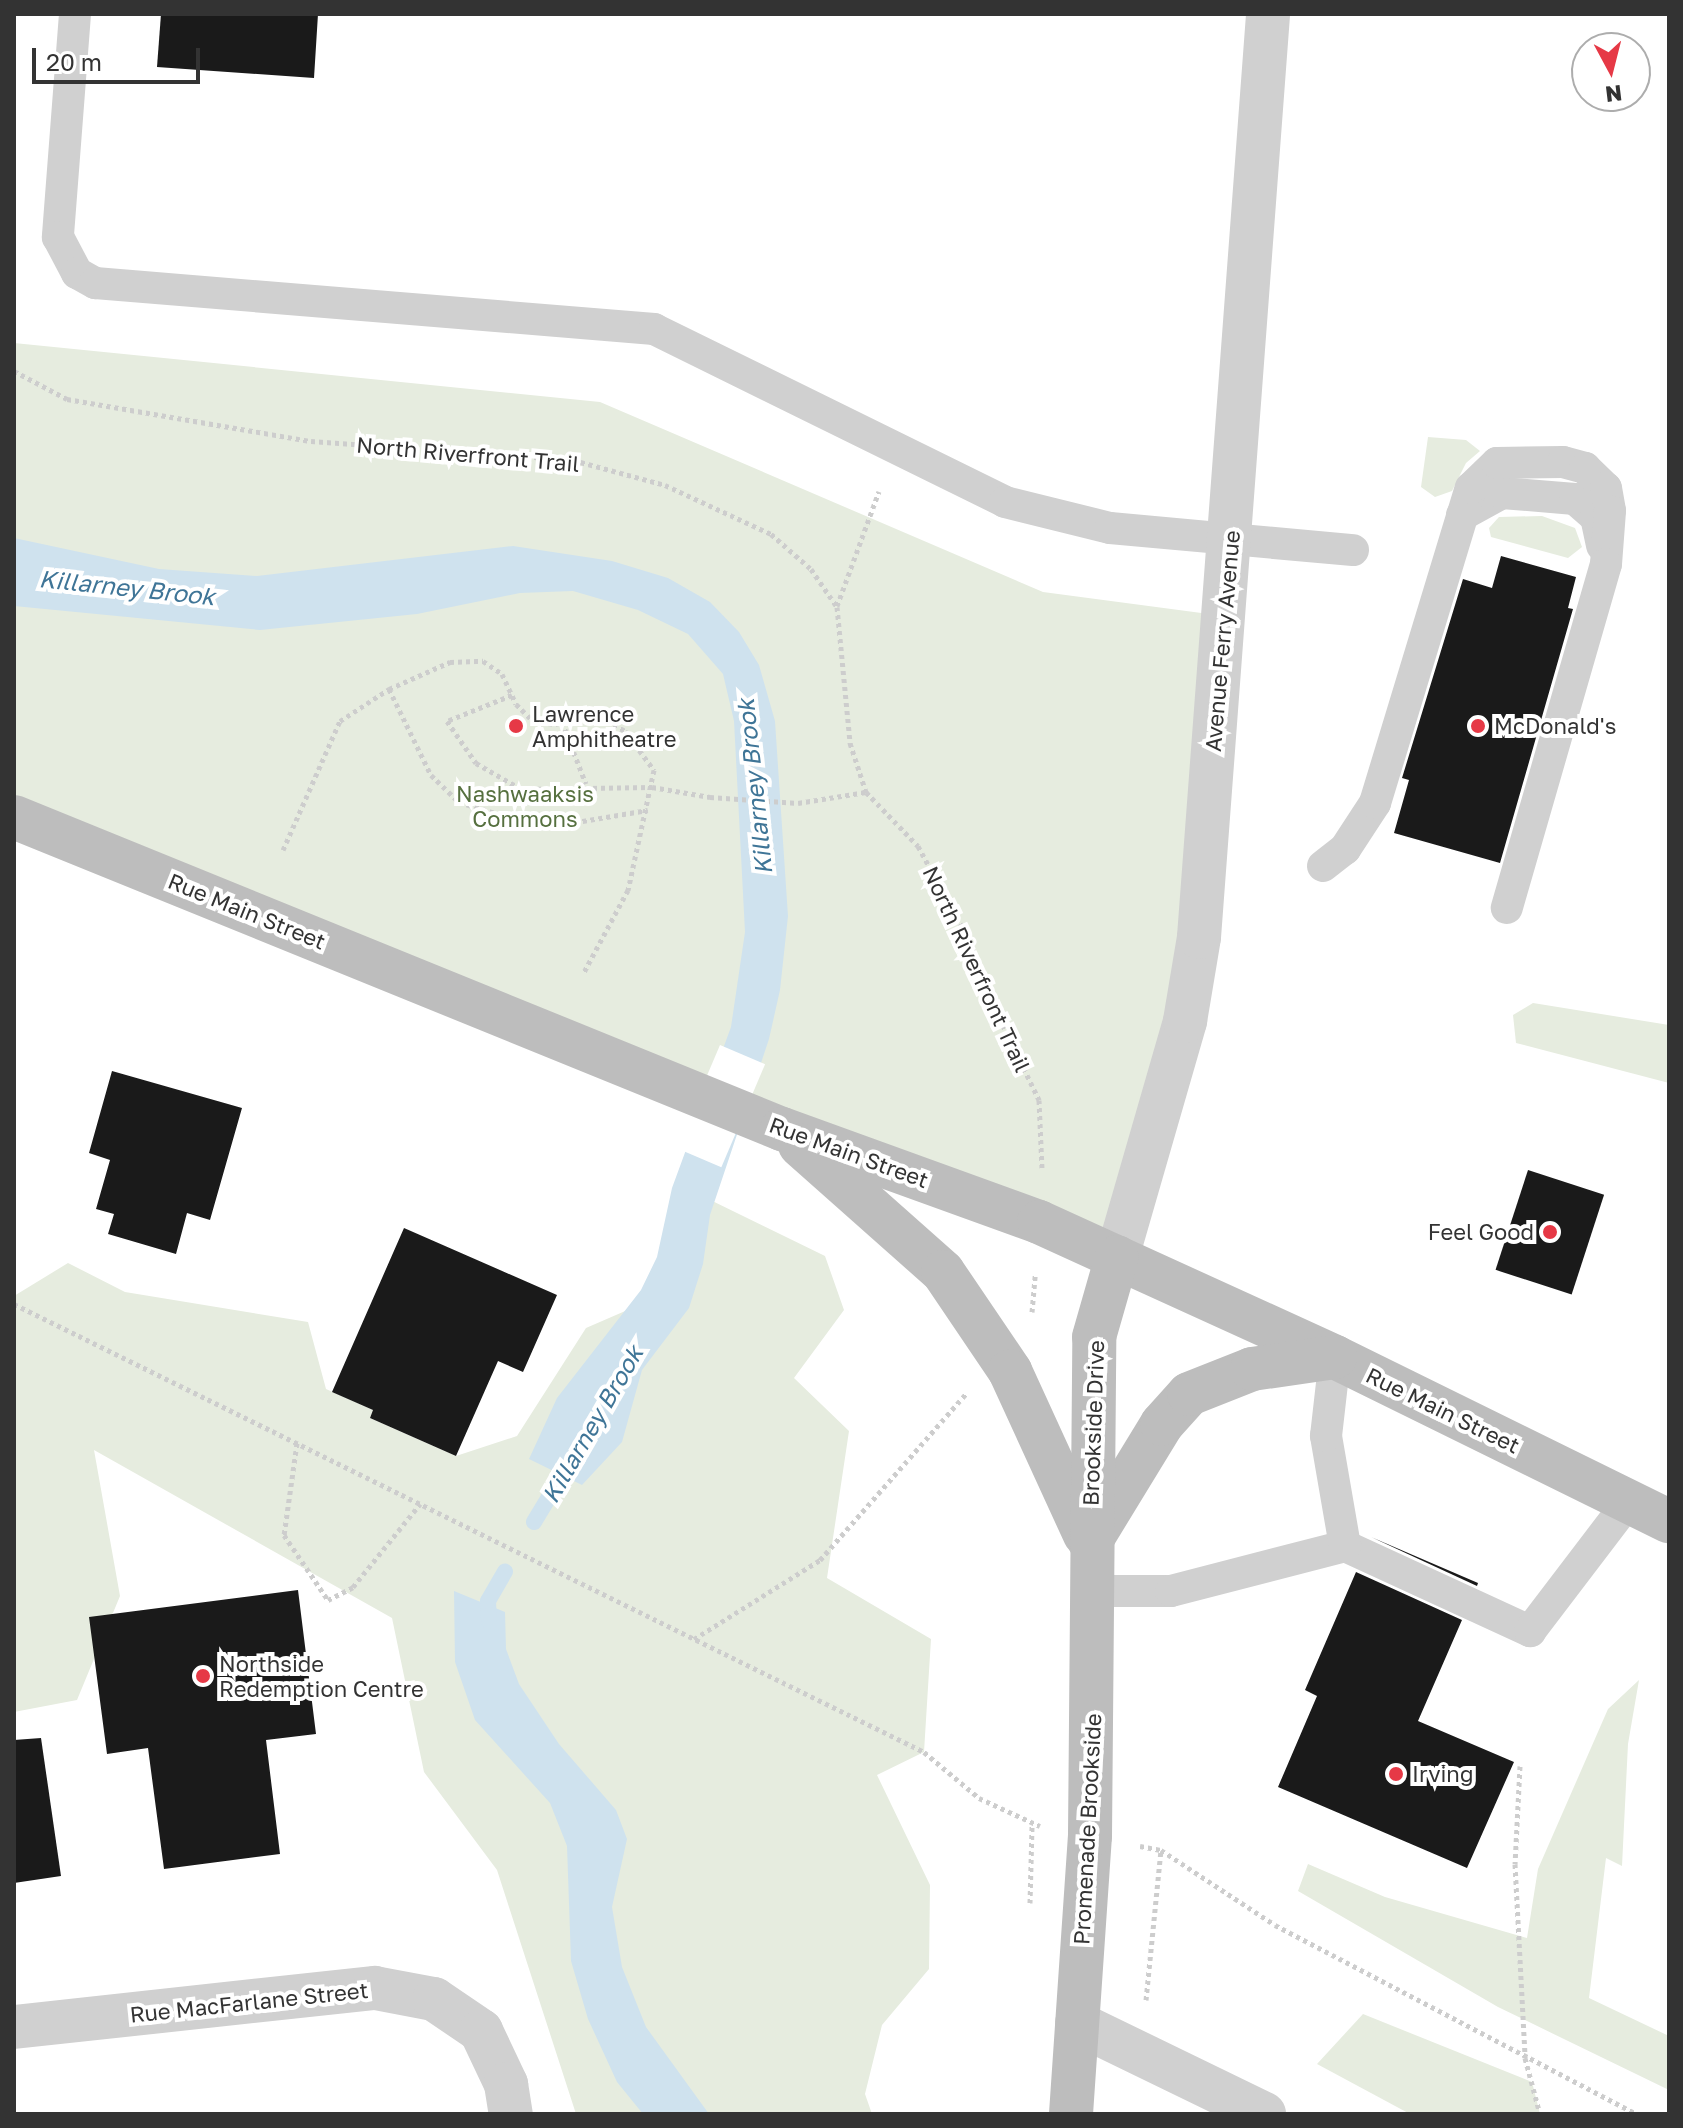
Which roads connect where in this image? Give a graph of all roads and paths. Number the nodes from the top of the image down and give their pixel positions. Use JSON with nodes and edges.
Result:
{"nodes":[{"id":1,"x":75,"y":14,"type":"edge"},
{"id":2,"x":1268,"y":14,"type":"edge"},
{"id":3,"x":14,"y":371,"type":"edge"},
{"id":4,"x":868,"y":516,"type":"dead end"},
{"id":5,"x":1230,"y":540,"type":"junction"},
{"id":6,"x":1353,"y":550,"type":"dead end"},
{"id":7,"x":837,"y":607,"type":"junction"},
{"id":8,"x":389,"y":689,"type":"junction"},
{"id":9,"x":513,"y":694,"type":"junction"},
{"id":10,"x":562,"y":722,"type":"junction"},
{"id":11,"x":586,"y":784,"type":"junction"},
{"id":12,"x":652,"y":787,"type":"junction"},
{"id":13,"x":866,"y":792,"type":"junction"},
{"id":14,"x":648,"y":810,"type":"junction"},
{"id":15,"x":14,"y":817,"type":"edge"},
{"id":16,"x":283,"y":850,"type":"dead end"},
{"id":17,"x":1323,"y":866,"type":"dead end"},
{"id":18,"x":1507,"y":908,"type":"dead end"},
{"id":19,"x":583,"y":974,"type":"dead end"},
{"id":20,"x":782,"y":1129,"type":"junction"},
{"id":21,"x":1044,"y":1132,"type":"dead end"},
{"id":22,"x":1117,"y":1257,"type":"junction"},
{"id":23,"x":14,"y":1304,"type":"edge"},
{"id":24,"x":1335,"y":1357,"type":"junction"},
{"id":25,"x":969,"y":1391,"type":"dead end"},
{"id":26,"x":297,"y":1443,"type":"junction"},
{"id":27,"x":1629,"y":1501,"type":"junction"},
{"id":28,"x":420,"y":1504,"type":"junction"},
{"id":29,"x":1669,"y":1521,"type":"edge"},
{"id":30,"x":1089,"y":1544,"type":"junction"},
{"id":31,"x":1345,"y":1546,"type":"junction"},
{"id":32,"x":1090,"y":1591,"type":"junction"},
{"id":33,"x":694,"y":1639,"type":"junction"},
{"id":34,"x":1520,"y":1766,"type":"dead end"},
{"id":35,"x":1032,"y":1824,"type":"dead end"},
{"id":36,"x":1146,"y":2002,"type":"dead end"},
{"id":37,"x":1077,"y":2023,"type":"junction"},
{"id":38,"x":14,"y":2027,"type":"edge"},
{"id":39,"x":1525,"y":2058,"type":"junction"},
{"id":40,"x":511,"y":2114,"type":"edge"},
{"id":41,"x":1071,"y":2114,"type":"edge"},
{"id":42,"x":1264,"y":2114,"type":"edge"},
{"id":43,"x":1540,"y":2114,"type":"edge"},
{"id":44,"x":1637,"y":2114,"type":"edge"}],
"edges":[{"from":1,"to":5,"type":"lane"},
{"from":2,"to":5,"type":"street","name":"Avenue Ferry Avenue"},
{"from":3,"to":7,"type":"path","name":"North Riverfront Trail"},
{"from":4,"to":7,"type":"path"},
{"from":5,"to":6,"type":"lane"},
{"from":5,"to":22,"type":"street","name":"Avenue Ferry Avenue"},
{"from":7,"to":13,"type":"path","name":"North Riverfront Trail"},
{"from":8,"to":9,"type":"path"},
{"from":8,"to":14,"type":"path"},
{"from":8,"to":16,"type":"path"},
{"from":9,"to":10,"type":"path"},
{"from":9,"to":11,"type":"path"},
{"from":10,"to":11,"type":"path"},
{"from":10,"to":12,"type":"path"},
{"from":11,"to":12,"type":"path"},
{"from":12,"to":13,"type":"path"},
{"from":12,"to":14,"type":"path"},
{"from":13,"to":21,"type":"path","name":"North Riverfront Trail"},
{"from":14,"to":19,"type":"path"},
{"from":15,"to":20,"type":"main road","name":"Rue Main Street"},
{"from":17,"to":18,"type":"lane"},
{"from":20,"to":22,"type":"main road","name":"Rue Main Street"},
{"from":20,"to":30,"type":"main road"},
{"from":22,"to":24,"type":"main road","name":"Rue Main Street"},
{"from":22,"to":30,"type":"main road","name":"Brookside Drive"},
{"from":23,"to":26,"type":"path"},
{"from":24,"to":27,"type":"main road","name":"Rue Main Street"},
{"from":24,"to":30,"type":"main road"},
{"from":24,"to":31,"type":"lane"},
{"from":25,"to":33,"type":"path"},
{"from":26,"to":28,"type":"path"},
{"from":26,"to":28,"type":"path"},
{"from":27,"to":29,"type":"main road","name":"Rue Main Street"},
{"from":27,"to":31,"type":"lane"},
{"from":28,"to":33,"type":"path"},
{"from":30,"to":32,"type":"main road","name":"Promenade Brookside"},
{"from":31,"to":32,"type":"lane"},
{"from":32,"to":37,"type":"main road","name":"Promenade Brookside"},
{"from":33,"to":35,"type":"path"},
{"from":34,"to":39,"type":"path"},
{"from":36,"to":39,"type":"path"},
{"from":37,"to":41,"type":"main road","name":"Promenade Brookside"},
{"from":37,"to":42,"type":"street"},
{"from":38,"to":40,"type":"street","name":"Rue MacFarlane Street"},
{"from":39,"to":43,"type":"path"},
{"from":39,"to":44,"type":"path"}]}
